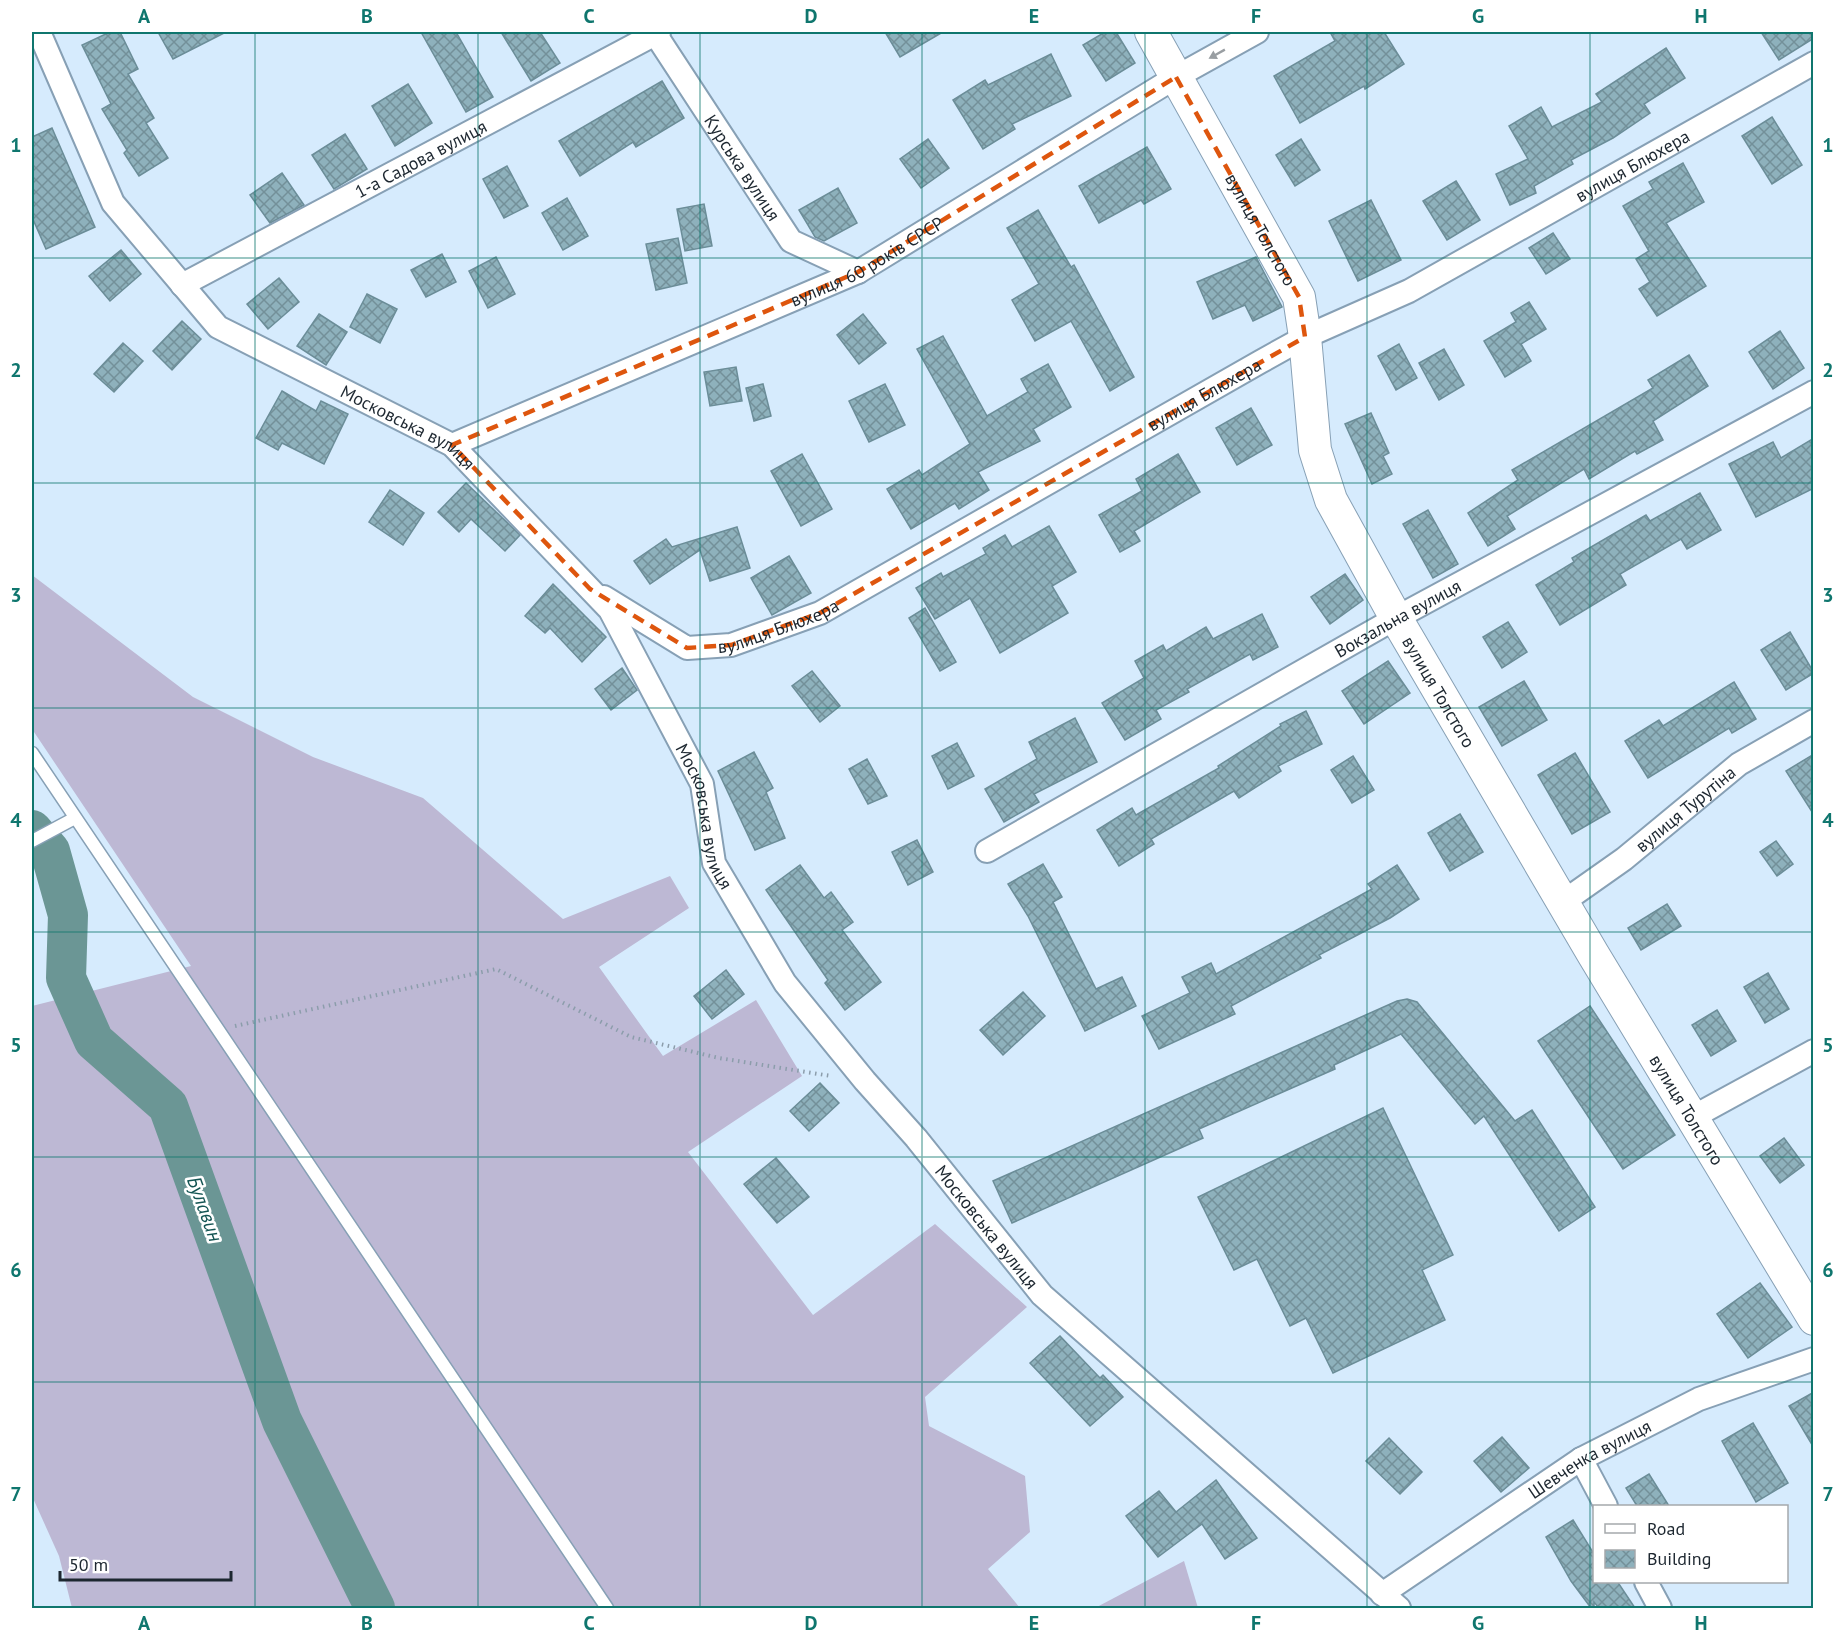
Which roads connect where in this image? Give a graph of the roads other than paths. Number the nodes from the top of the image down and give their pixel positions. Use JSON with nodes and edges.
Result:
{"nodes":[{"id":1,"x":42,"y":32,"type":"edge"},
{"id":2,"x":656,"y":32,"type":"edge"},
{"id":3,"x":1152,"y":32,"type":"edge"},
{"id":4,"x":1257,"y":32,"type":"edge"},
{"id":5,"x":1814,"y":63,"type":"edge"},
{"id":6,"x":1176,"y":77,"type":"junction"},
{"id":7,"x":858,"y":272,"type":"junction"},
{"id":8,"x":182,"y":285,"type":"junction"},
{"id":9,"x":1305,"y":337,"type":"junction"},
{"id":10,"x":1814,"y":392,"type":"edge"},
{"id":11,"x":452,"y":445,"type":"junction"},
{"id":12,"x":590,"y":589,"type":"junction"},
{"id":13,"x":1396,"y":618,"type":"junction"},
{"id":14,"x":1814,"y":721,"type":"edge"},
{"id":15,"x":32,"y":753,"type":"edge"},
{"id":16,"x":75,"y":818,"type":"junction"},
{"id":17,"x":32,"y":840,"type":"edge"},
{"id":18,"x":987,"y":851,"type":"dead end"},
{"id":19,"x":1563,"y":902,"type":"junction"},
{"id":20,"x":1814,"y":1051,"type":"edge"},
{"id":21,"x":1693,"y":1117,"type":"junction"},
{"id":22,"x":1814,"y":1319,"type":"edge"},
{"id":23,"x":1814,"y":1359,"type":"edge"},
{"id":24,"x":1581,"y":1460,"type":"junction"},
{"id":25,"x":1605,"y":1505,"type":"edge"},
{"id":26,"x":1647,"y":1583,"type":"edge"},
{"id":27,"x":1382,"y":1594,"type":"junction"},
{"id":28,"x":607,"y":1608,"type":"edge"},
{"id":29,"x":1400,"y":1608,"type":"edge"},
{"id":30,"x":1660,"y":1608,"type":"edge"}],
"edges":[{"from":1,"to":8,"type":"street","name":"Московська вулиця"},
{"from":2,"to":7,"type":"street","name":"Курська вулиця"},
{"from":2,"to":8,"type":"street","name":"1-а Садова вулиця"},
{"from":3,"to":6,"type":"street","name":"вулиця Толстого"},
{"from":4,"to":6,"type":"street","name":"вулиця 60 років СРСР","one_way":true},
{"from":5,"to":9,"type":"street","name":"вулиця Блюхера"},
{"from":6,"to":7,"type":"street","name":"вулиця 60 років СРСР"},
{"from":6,"to":9,"type":"street","name":"вулиця Толстого"},
{"from":7,"to":11,"type":"street","name":"вулиця 60 років СРСР"},
{"from":8,"to":11,"type":"street","name":"Московська вулиця"},
{"from":9,"to":12,"type":"street","name":"вулиця Блюхера"},
{"from":9,"to":13,"type":"street","name":"вулиця Толстого"},
{"from":10,"to":13,"type":"street","name":"Вокзальна вулиця"},
{"from":11,"to":12,"type":"street","name":"Московська вулиця"},
{"from":12,"to":27,"type":"street","name":"Московська вулиця"},
{"from":13,"to":18,"type":"street","name":"Вокзальна вулиця"},
{"from":13,"to":19,"type":"street","name":"вулиця Толстого"},
{"from":14,"to":19,"type":"street","name":"вулиця Турутіна"},
{"from":15,"to":16,"type":"lane"},
{"from":16,"to":17,"type":"lane"},
{"from":16,"to":28,"type":"lane"},
{"from":19,"to":21,"type":"street","name":"вулиця Толстого"},
{"from":20,"to":21,"type":"street"},
{"from":21,"to":22,"type":"street","name":"вулиця Толстого"},
{"from":23,"to":24,"type":"street","name":"Шевченка вулиця"},
{"from":24,"to":25,"type":"street"},
{"from":24,"to":27,"type":"street","name":"Шевченка вулиця"},
{"from":26,"to":30,"type":"street"},
{"from":27,"to":29,"type":"street","name":"Московська вулиця"}]}
